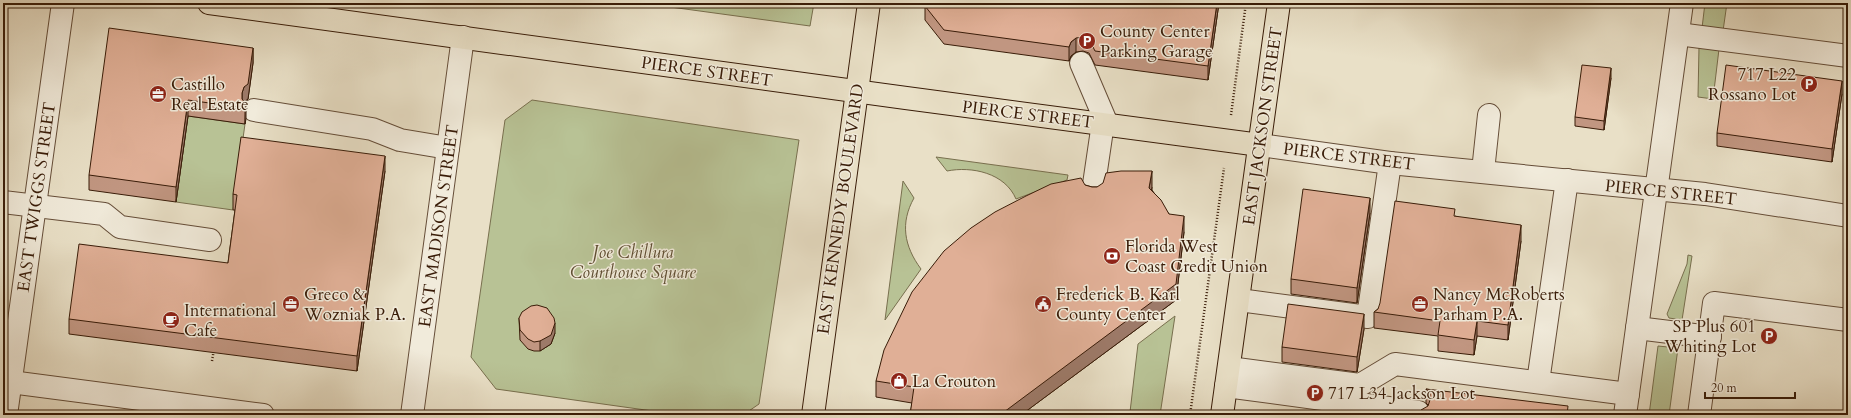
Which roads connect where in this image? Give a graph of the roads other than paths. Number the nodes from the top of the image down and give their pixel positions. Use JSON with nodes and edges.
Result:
{"nodes":[{"id":1,"x":64,"y":3,"type":"edge"},
{"id":2,"x":209,"y":3,"type":"edge"},
{"id":3,"x":869,"y":3,"type":"edge"},
{"id":4,"x":1279,"y":3,"type":"edge"},
{"id":5,"x":1682,"y":3,"type":"edge"},
{"id":6,"x":1678,"y":34,"type":"junction"},
{"id":7,"x":463,"y":37,"type":"junction"},
{"id":8,"x":1848,"y":56,"type":"edge"},
{"id":9,"x":1081,"y":63,"type":"dead end"},
{"id":10,"x":856,"y":91,"type":"junction"},
{"id":11,"x":254,"y":110,"type":"dead end"},
{"id":12,"x":1489,"y":115,"type":"dead end"},
{"id":13,"x":1105,"y":124,"type":"junction"},
{"id":14,"x":1260,"y":144,"type":"junction"},
{"id":15,"x":448,"y":148,"type":"junction"},
{"id":16,"x":1390,"y":162,"type":"junction"},
{"id":17,"x":1483,"y":171,"type":"junction"},
{"id":18,"x":1567,"y":180,"type":"junction"},
{"id":19,"x":1655,"y":190,"type":"junction"},
{"id":20,"x":1093,"y":191,"type":"edge"},
{"id":21,"x":3,"y":202,"type":"edge"},
{"id":22,"x":35,"y":206,"type":"junction"},
{"id":23,"x":1848,"y":216,"type":"edge"},
{"id":24,"x":210,"y":240,"type":"dead end"},
{"id":25,"x":1239,"y":300,"type":"junction"},
{"id":26,"x":1848,"y":320,"type":"edge"},
{"id":27,"x":1638,"y":328,"type":"junction"},
{"id":28,"x":1710,"y":337,"type":"junction"},
{"id":29,"x":1227,"y":377,"type":"junction"},
{"id":30,"x":7,"y":381,"type":"edge"},
{"id":31,"x":1538,"y":382,"type":"junction"},
{"id":32,"x":1627,"y":404,"type":"edge"},
{"id":33,"x":1418,"y":412,"type":"dead end"},
{"id":34,"x":6,"y":415,"type":"edge"},
{"id":35,"x":263,"y":415,"type":"edge"},
{"id":36,"x":412,"y":415,"type":"edge"},
{"id":37,"x":813,"y":415,"type":"edge"},
{"id":38,"x":1222,"y":415,"type":"edge"},
{"id":39,"x":1699,"y":415,"type":"edge"}],
"edges":[{"from":1,"to":22,"type":"street","name":"EAST TWIGGS STREET"},
{"from":2,"to":7,"type":"main road","name":"PIERCE STREET"},
{"from":3,"to":10,"type":"main road","name":"EAST KENNEDY BOULEVARD"},
{"from":4,"to":14,"type":"main road","name":"EAST JACKSON STREET"},
{"from":5,"to":6,"type":"street"},
{"from":6,"to":8,"type":"street"},
{"from":6,"to":19,"type":"street"},
{"from":7,"to":10,"type":"main road","name":"PIERCE STREET"},
{"from":7,"to":15,"type":"street","name":"EAST MADISON STREET"},
{"from":9,"to":13,"type":"street"},
{"from":10,"to":13,"type":"main road","name":"PIERCE STREET"},
{"from":10,"to":37,"type":"main road","name":"EAST KENNEDY BOULEVARD"},
{"from":11,"to":15,"type":"street"},
{"from":12,"to":17,"type":"street"},
{"from":13,"to":14,"type":"main road","name":"PIERCE STREET"},
{"from":13,"to":20,"type":"street"},
{"from":14,"to":16,"type":"street","name":"PIERCE STREET"},
{"from":14,"to":25,"type":"main road","name":"EAST JACKSON STREET"},
{"from":15,"to":36,"type":"street","name":"EAST MADISON STREET"},
{"from":16,"to":17,"type":"street","name":"PIERCE STREET"},
{"from":16,"to":25,"type":"street"},
{"from":17,"to":18,"type":"street","name":"PIERCE STREET"},
{"from":18,"to":19,"type":"street","name":"PIERCE STREET"},
{"from":18,"to":31,"type":"street"},
{"from":19,"to":23,"type":"street","name":"PIERCE STREET"},
{"from":19,"to":27,"type":"street"},
{"from":21,"to":22,"type":"street"},
{"from":22,"to":24,"type":"street"},
{"from":22,"to":30,"type":"street","name":"EAST TWIGGS STREET"},
{"from":25,"to":29,"type":"main road","name":"EAST JACKSON STREET"},
{"from":26,"to":28,"type":"street"},
{"from":27,"to":28,"type":"street"},
{"from":27,"to":32,"type":"street"},
{"from":28,"to":39,"type":"street"},
{"from":29,"to":31,"type":"street"},
{"from":29,"to":33,"type":"street"},
{"from":29,"to":38,"type":"main road","name":"EAST JACKSON STREET"},
{"from":30,"to":34,"type":"street","name":"EAST TWIGGS STREET"},
{"from":30,"to":35,"type":"street"},
{"from":31,"to":32,"type":"street"}]}
